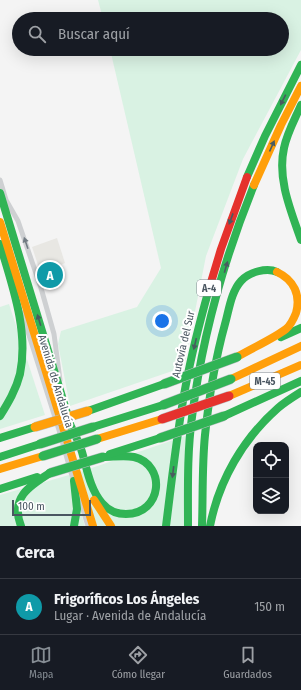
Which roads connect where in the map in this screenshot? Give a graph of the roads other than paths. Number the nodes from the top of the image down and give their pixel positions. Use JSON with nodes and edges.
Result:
{"nodes":[{"id":1,"x":301,"y":65,"type":"edge"},
{"id":2,"x":301,"y":86,"type":"edge"},
{"id":3,"x":301,"y":105,"type":"edge"},
{"id":4,"x":0,"y":180,"type":"edge"},
{"id":5,"x":0,"y":188,"type":"edge"},
{"id":6,"x":3,"y":196,"type":"edge"},
{"id":7,"x":0,"y":222,"type":"edge"},
{"id":8,"x":301,"y":240,"type":"edge"},
{"id":9,"x":0,"y":244,"type":"edge"},
{"id":10,"x":301,"y":328,"type":"edge"},
{"id":11,"x":301,"y":346,"type":"edge"},
{"id":12,"x":237,"y":357,"type":"junction"},
{"id":13,"x":301,"y":365,"type":"edge"},
{"id":14,"x":301,"y":382,"type":"edge"},
{"id":15,"x":301,"y":392,"type":"edge"},
{"id":16,"x":0,"y":416,"type":"edge"},
{"id":17,"x":66,"y":426,"type":"junction"},
{"id":18,"x":0,"y":438,"type":"edge"},
{"id":19,"x":103,"y":456,"type":"junction"},
{"id":20,"x":0,"y":457,"type":"edge"},
{"id":21,"x":0,"y":469,"type":"edge"},
{"id":22,"x":50,"y":473,"type":"junction"},
{"id":23,"x":74,"y":481,"type":"junction"},
{"id":24,"x":0,"y":488,"type":"edge"},
{"id":25,"x":21,"y":526,"type":"edge"},
{"id":26,"x":74,"y":526,"type":"edge"},
{"id":27,"x":88,"y":526,"type":"edge"},
{"id":28,"x":93,"y":526,"type":"edge"},
{"id":29,"x":111,"y":526,"type":"edge"},
{"id":30,"x":166,"y":526,"type":"edge"},
{"id":31,"x":188,"y":526,"type":"edge"},
{"id":32,"x":202,"y":526,"type":"edge"},
{"id":33,"x":210,"y":526,"type":"edge"}],
"edges":[{"from":1,"to":30,"type":"main road","name":"Autovía del Sur","number":"A-4","one_way":true},
{"from":31,"to":2,"type":"main road","name":"Autovía del Sur","number":"A-4","one_way":true},
{"from":3,"to":8,"type":"main road"},
{"from":4,"to":6,"type":"street"},
{"from":5,"to":6,"type":"street"},
{"from":17,"to":6,"type":"main road","name":"Avenida de Andalucía","one_way":true},
{"from":7,"to":17,"type":"main road","name":"Avenida de Andalucía"},
{"from":9,"to":16,"type":"main road"},
{"from":9,"to":23,"type":"street","name":"Avenida de Andalucía"},
{"from":10,"to":12,"type":"main road"},
{"from":11,"to":20,"type":"main road","number":"M-45","bridge":true},
{"from":12,"to":18,"type":"main road","bridge":true},
{"from":12,"to":32,"type":"main road"},
{"from":13,"to":21,"type":"main road","number":"M-45","bridge":true},
{"from":14,"to":19,"type":"main road","bridge":true},
{"from":15,"to":33,"type":"main road"},
{"from":17,"to":19,"type":"main road"},
{"from":17,"to":28,"type":"main road"},
{"from":17,"to":29,"type":"main road"},
{"from":19,"to":22,"type":"main road","bridge":true},
{"from":22,"to":24,"type":"main road"},
{"from":22,"to":25,"type":"main road"},
{"from":23,"to":26,"type":"main road"},
{"from":23,"to":27,"type":"street","name":"Avenida de Andalucía"}]}
